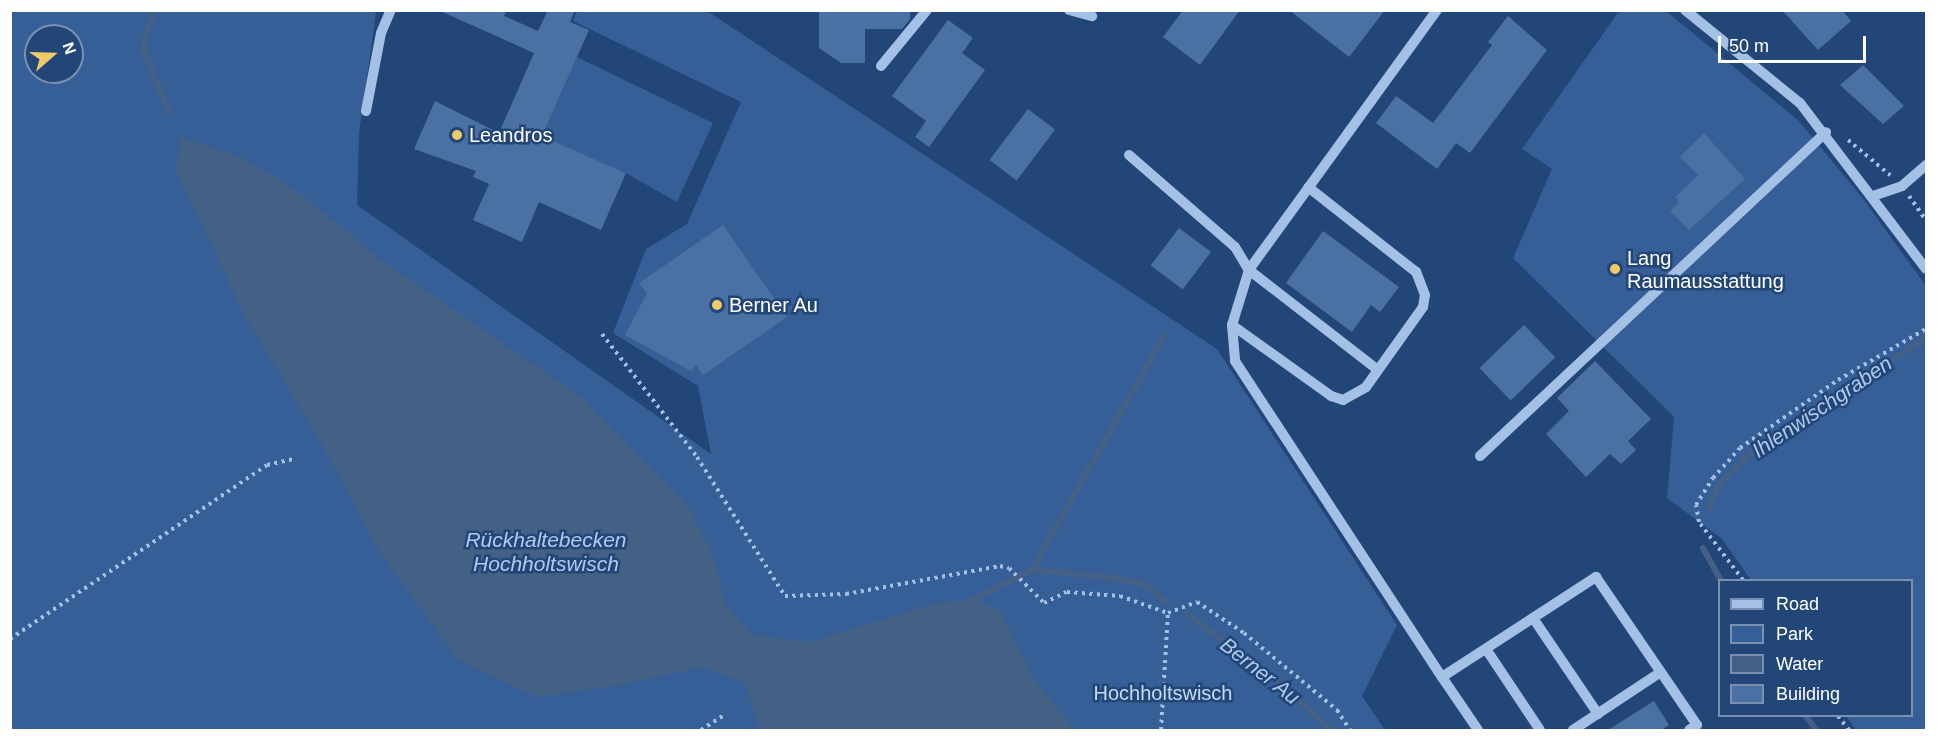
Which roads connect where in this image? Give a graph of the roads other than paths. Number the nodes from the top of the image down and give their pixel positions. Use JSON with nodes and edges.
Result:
{"nodes":[{"id":1,"x":391,"y":10,"type":"edge"},
{"id":2,"x":927,"y":10,"type":"edge"},
{"id":3,"x":1069,"y":10,"type":"edge"},
{"id":4,"x":1437,"y":10,"type":"edge"},
{"id":5,"x":1685,"y":10,"type":"edge"},
{"id":6,"x":1092,"y":16,"type":"dead end"},
{"id":7,"x":881,"y":66,"type":"dead end"},
{"id":8,"x":366,"y":111,"type":"dead end"},
{"id":9,"x":1826,"y":132,"type":"junction"},
{"id":10,"x":1129,"y":155,"type":"dead end"},
{"id":11,"x":1926,"y":165,"type":"edge"},
{"id":12,"x":1308,"y":187,"type":"junction"},
{"id":13,"x":1873,"y":196,"type":"junction"},
{"id":14,"x":1926,"y":269,"type":"edge"},
{"id":15,"x":1249,"y":270,"type":"junction"},
{"id":16,"x":1232,"y":324,"type":"junction"},
{"id":17,"x":1378,"y":370,"type":"junction"},
{"id":18,"x":1480,"y":456,"type":"dead end"},
{"id":19,"x":1533,"y":618,"type":"junction"},
{"id":20,"x":1486,"y":649,"type":"junction"},
{"id":21,"x":1661,"y":672,"type":"junction"},
{"id":22,"x":1442,"y":677,"type":"junction"},
{"id":23,"x":1598,"y":714,"type":"junction"},
{"id":24,"x":1696,"y":729,"type":"edge"},
{"id":25,"x":1478,"y":730,"type":"edge"},
{"id":26,"x":1540,"y":730,"type":"edge"},
{"id":27,"x":1572,"y":730,"type":"edge"}],
"edges":[{"from":1,"to":8,"type":"street"},
{"from":2,"to":7,"type":"street"},
{"from":3,"to":6,"type":"street"},
{"from":4,"to":12,"type":"street"},
{"from":5,"to":9,"type":"street"},
{"from":9,"to":13,"type":"street"},
{"from":9,"to":18,"type":"street"},
{"from":10,"to":15,"type":"street"},
{"from":11,"to":13,"type":"street"},
{"from":12,"to":15,"type":"street"},
{"from":12,"to":17,"type":"street"},
{"from":13,"to":14,"type":"street"},
{"from":15,"to":16,"type":"street"},
{"from":15,"to":17,"type":"street"},
{"from":16,"to":17,"type":"street"},
{"from":16,"to":22,"type":"street"},
{"from":19,"to":20,"type":"street"},
{"from":19,"to":21,"type":"street"},
{"from":19,"to":23,"type":"street"},
{"from":20,"to":22,"type":"street"},
{"from":20,"to":26,"type":"street"},
{"from":21,"to":23,"type":"street"},
{"from":21,"to":24,"type":"street"},
{"from":22,"to":25,"type":"street"},
{"from":23,"to":27,"type":"street"}]}
